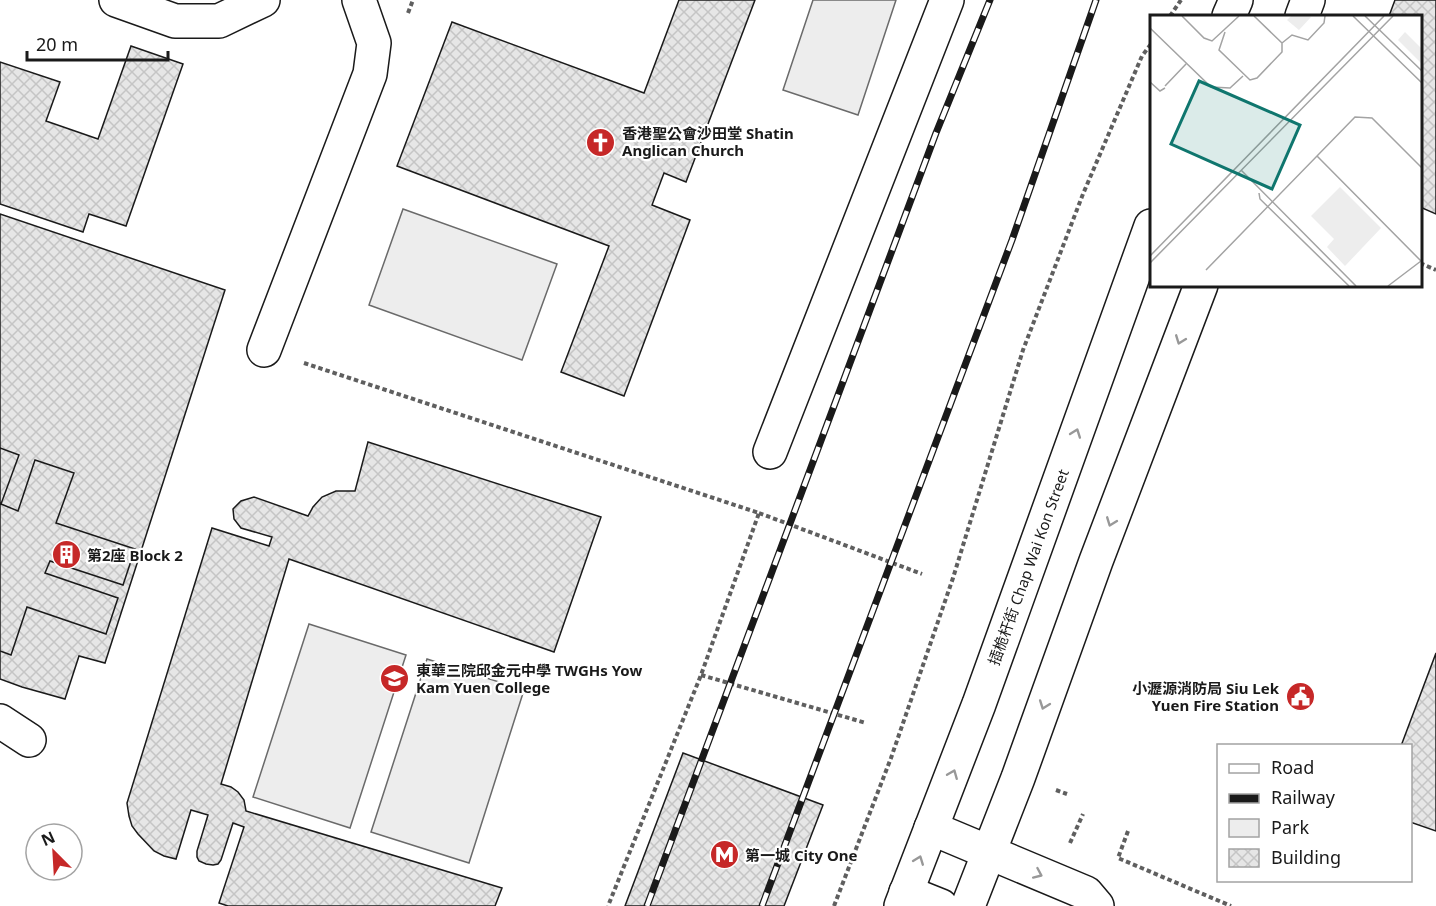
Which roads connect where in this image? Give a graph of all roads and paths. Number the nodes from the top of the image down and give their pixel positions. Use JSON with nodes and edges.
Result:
{"nodes":[{"id":1,"x":116,"y":0,"type":"edge"},
{"id":2,"x":263,"y":0,"type":"edge"},
{"id":3,"x":359,"y":0,"type":"edge"},
{"id":4,"x":946,"y":0,"type":"edge"},
{"id":5,"x":1181,"y":0,"type":"edge"},
{"id":6,"x":1236,"y":0,"type":"edge"},
{"id":7,"x":1308,"y":0,"type":"edge"},
{"id":8,"x":1171,"y":15,"type":"edge"},
{"id":9,"x":1229,"y":15,"type":"edge"},
{"id":10,"x":1302,"y":15,"type":"edge"},
{"id":11,"x":1150,"y":45,"type":"edge"},
{"id":12,"x":1150,"y":229,"type":"edge"},
{"id":13,"x":1421,"y":264,"type":"edge"},
{"id":14,"x":1436,"y":270,"type":"edge"},
{"id":15,"x":1201,"y":286,"type":"edge"},
{"id":16,"x":264,"y":350,"type":"joint"},
{"id":17,"x":770,"y":452,"type":"dead end"},
{"id":18,"x":759,"y":513,"type":"junction"},
{"id":19,"x":922,"y":574,"type":"dead end"},
{"id":20,"x":700,"y":675,"type":"junction"},
{"id":21,"x":0,"y":721,"type":"edge"},
{"id":22,"x":866,"y":723,"type":"dead end"},
{"id":23,"x":29,"y":740,"type":"dead end"},
{"id":24,"x":931,"y":828,"type":"junction"},
{"id":25,"x":1128,"y":831,"type":"dead end"},
{"id":26,"x":989,"y":852,"type":"junction"},
{"id":27,"x":904,"y":899,"type":"edge"},
{"id":28,"x":608,"y":906,"type":"edge"},
{"id":29,"x":834,"y":906,"type":"edge"},
{"id":30,"x":941,"y":906,"type":"edge"},
{"id":31,"x":968,"y":906,"type":"edge"},
{"id":32,"x":1097,"y":906,"type":"edge"},
{"id":33,"x":1231,"y":906,"type":"edge"}],
"edges":[{"from":1,"to":2,"type":"street"},
{"from":3,"to":16,"type":"street"},
{"from":4,"to":17,"type":"street"},
{"from":5,"to":8,"type":"path"},
{"from":6,"to":9,"type":"street"},
{"from":7,"to":10,"type":"street"},
{"from":11,"to":29,"type":"path"},
{"from":24,"to":12,"type":"street","name":"插桅杆街 Chap Wai Kon Street","one_way":true},
{"from":13,"to":14,"type":"path"},
{"from":15,"to":26,"type":"street","one_way":true},
{"from":16,"to":18,"type":"path"},
{"from":18,"to":19,"type":"path"},
{"from":18,"to":20,"type":"path"},
{"from":20,"to":22,"type":"path"},
{"from":20,"to":28,"type":"path"},
{"from":21,"to":23,"type":"street"},
{"from":24,"to":26,"type":"street"},
{"from":27,"to":24,"type":"street","name":"插桅杆街 Chap Wai Kon Street","one_way":true},
{"from":25,"to":33,"type":"path"},
{"from":26,"to":31,"type":"street"},
{"from":26,"to":32,"type":"street","one_way":true},
{"from":27,"to":30,"type":"street"}]}
